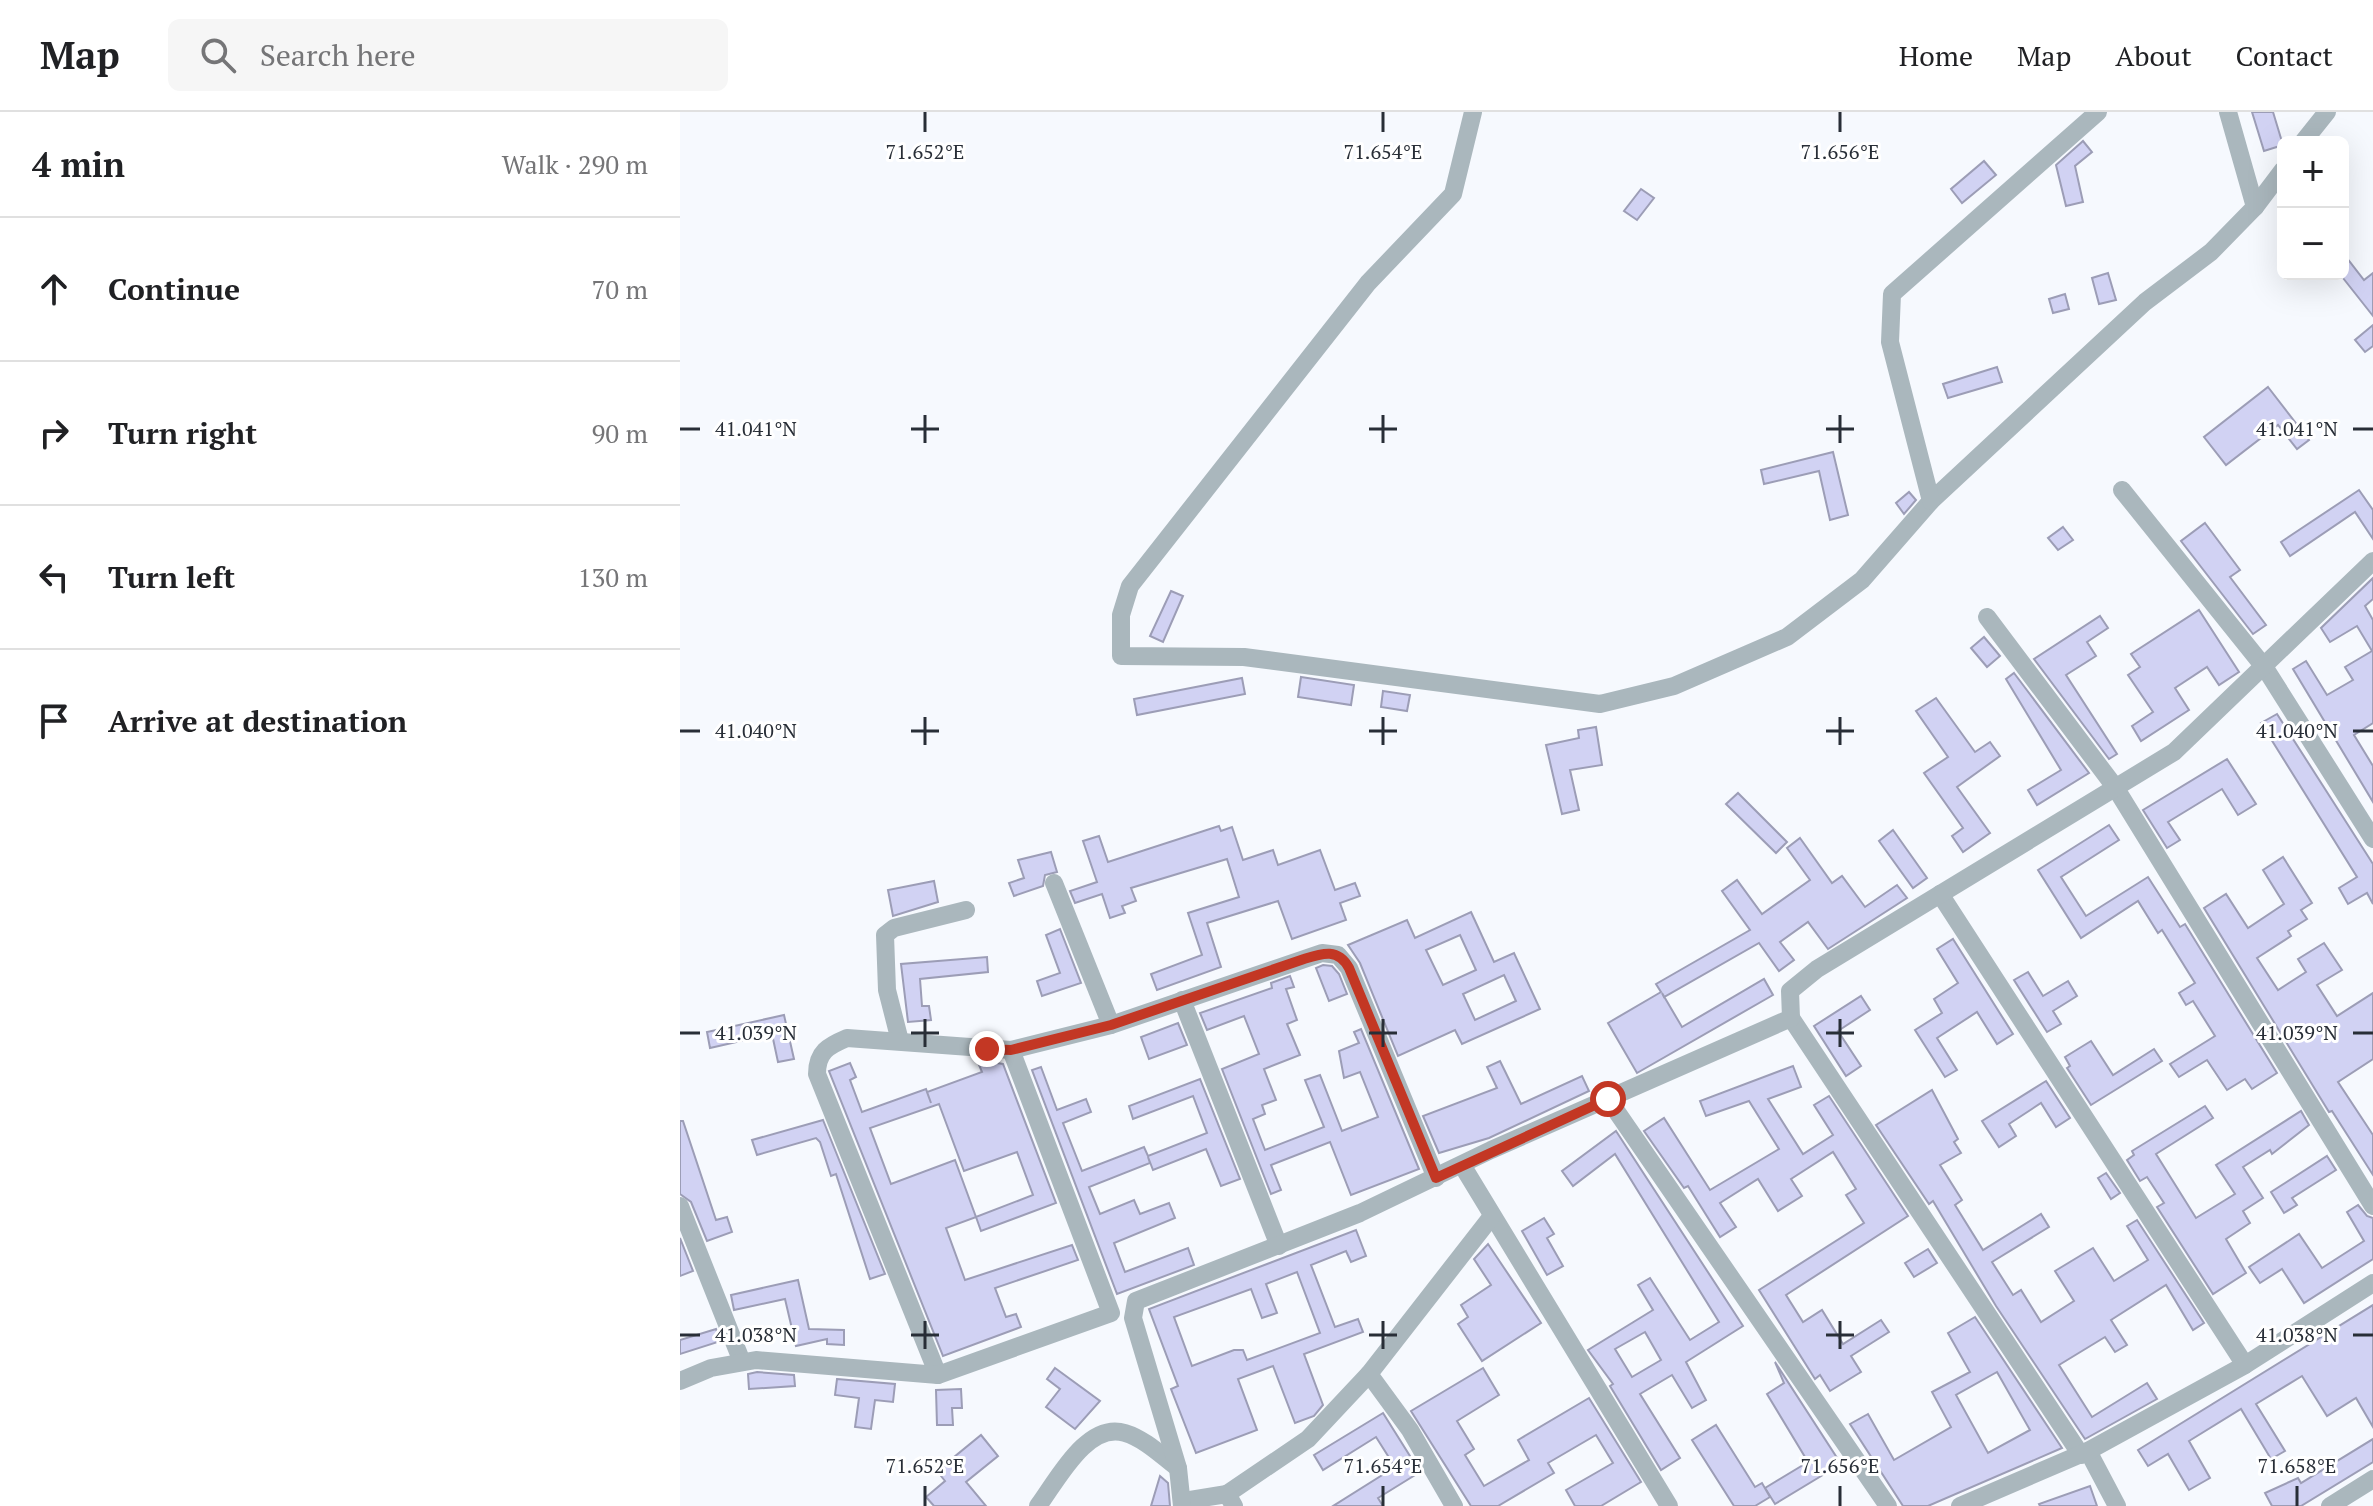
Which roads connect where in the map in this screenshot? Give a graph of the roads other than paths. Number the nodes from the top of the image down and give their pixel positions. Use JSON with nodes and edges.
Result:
{"nodes":[{"id":1,"x":1473,"y":112,"type":"edge"},
{"id":2,"x":2098,"y":112,"type":"edge"},
{"id":3,"x":2228,"y":112,"type":"edge"},
{"id":4,"x":2327,"y":112,"type":"edge"},
{"id":5,"x":2308,"y":136,"type":"edge"},
{"id":6,"x":2277,"y":178,"type":"edge"},
{"id":7,"x":2255,"y":207,"type":"junction"},
{"id":8,"x":2122,"y":490,"type":"dead end"},
{"id":9,"x":1931,"y":501,"type":"junction"},
{"id":10,"x":2373,"y":561,"type":"edge"},
{"id":11,"x":1987,"y":617,"type":"dead end"},
{"id":12,"x":2265,"y":668,"type":"junction"},
{"id":13,"x":2115,"y":787,"type":"junction"},
{"id":14,"x":2367,"y":814,"type":"edge"},
{"id":15,"x":2373,"y":839,"type":"edge"},
{"id":16,"x":1054,"y":883,"type":"dead end"},
{"id":17,"x":1940,"y":894,"type":"junction"},
{"id":18,"x":966,"y":910,"type":"dead end"},
{"id":19,"x":1182,"y":1000,"type":"junction"},
{"id":20,"x":1791,"y":1018,"type":"junction"},
{"id":21,"x":1111,"y":1025,"type":"junction"},
{"id":22,"x":900,"y":1041,"type":"junction"},
{"id":23,"x":1011,"y":1050,"type":"junction"},
{"id":24,"x":1608,"y":1099,"type":"junction"},
{"id":25,"x":1462,"y":1165,"type":"junction"},
{"id":26,"x":1436,"y":1178,"type":"junction"},
{"id":27,"x":680,"y":1206,"type":"edge"},
{"id":28,"x":2373,"y":1206,"type":"edge"},
{"id":29,"x":1492,"y":1216,"type":"junction"},
{"id":30,"x":1279,"y":1246,"type":"junction"},
{"id":31,"x":2373,"y":1283,"type":"edge"},
{"id":32,"x":1136,"y":1301,"type":"junction"},
{"id":33,"x":1111,"y":1313,"type":"junction"},
{"id":34,"x":742,"y":1362,"type":"junction"},
{"id":35,"x":2245,"y":1365,"type":"junction"},
{"id":36,"x":1369,"y":1374,"type":"junction"},
{"id":37,"x":938,"y":1375,"type":"junction"},
{"id":38,"x":680,"y":1381,"type":"edge"},
{"id":39,"x":2084,"y":1453,"type":"junction"},
{"id":40,"x":1178,"y":1468,"type":"junction"},
{"id":41,"x":2373,"y":1479,"type":"edge"},
{"id":42,"x":1230,"y":1500,"type":"edge"},
{"id":43,"x":1183,"y":1503,"type":"edge"},
{"id":44,"x":1038,"y":1506,"type":"edge"},
{"id":45,"x":1454,"y":1506,"type":"edge"},
{"id":46,"x":1669,"y":1506,"type":"edge"},
{"id":47,"x":1888,"y":1506,"type":"edge"},
{"id":48,"x":1960,"y":1506,"type":"edge"},
{"id":49,"x":2117,"y":1506,"type":"edge"},
{"id":50,"x":2330,"y":1506,"type":"edge"}],
"edges":[{"from":1,"to":9,"type":"street"},
{"from":2,"to":9,"type":"street"},
{"from":3,"to":7,"type":"street"},
{"from":4,"to":5,"type":"street"},
{"from":6,"to":7,"type":"street"},
{"from":7,"to":9,"type":"street"},
{"from":8,"to":12,"type":"street"},
{"from":10,"to":12,"type":"street"},
{"from":11,"to":13,"type":"street"},
{"from":12,"to":13,"type":"street"},
{"from":12,"to":14,"type":"street"},
{"from":13,"to":17,"type":"street"},
{"from":13,"to":28,"type":"street"},
{"from":14,"to":15,"type":"street"},
{"from":16,"to":21,"type":"street"},
{"from":17,"to":20,"type":"street"},
{"from":17,"to":35,"type":"street"},
{"from":18,"to":22,"type":"street"},
{"from":19,"to":21,"type":"street"},
{"from":19,"to":26,"type":"street"},
{"from":19,"to":30,"type":"street"},
{"from":20,"to":24,"type":"street"},
{"from":20,"to":39,"type":"street"},
{"from":21,"to":23,"type":"street"},
{"from":22,"to":23,"type":"street"},
{"from":22,"to":37,"type":"street"},
{"from":23,"to":33,"type":"street"},
{"from":24,"to":25,"type":"street"},
{"from":24,"to":47,"type":"street"},
{"from":25,"to":26,"type":"street"},
{"from":25,"to":29,"type":"street"},
{"from":26,"to":30,"type":"street"},
{"from":27,"to":34,"type":"street"},
{"from":29,"to":36,"type":"street"},
{"from":29,"to":46,"type":"street"},
{"from":30,"to":32,"type":"street"},
{"from":31,"to":35,"type":"street"},
{"from":32,"to":33,"type":"street"},
{"from":32,"to":40,"type":"street"},
{"from":33,"to":37,"type":"street"},
{"from":34,"to":37,"type":"street"},
{"from":34,"to":38,"type":"street"},
{"from":35,"to":39,"type":"street"},
{"from":36,"to":42,"type":"street"},
{"from":36,"to":45,"type":"street"},
{"from":39,"to":48,"type":"street"},
{"from":39,"to":49,"type":"street"},
{"from":40,"to":43,"type":"street"},
{"from":40,"to":44,"type":"street"},
{"from":41,"to":50,"type":"street"},
{"from":42,"to":43,"type":"street"}]}
